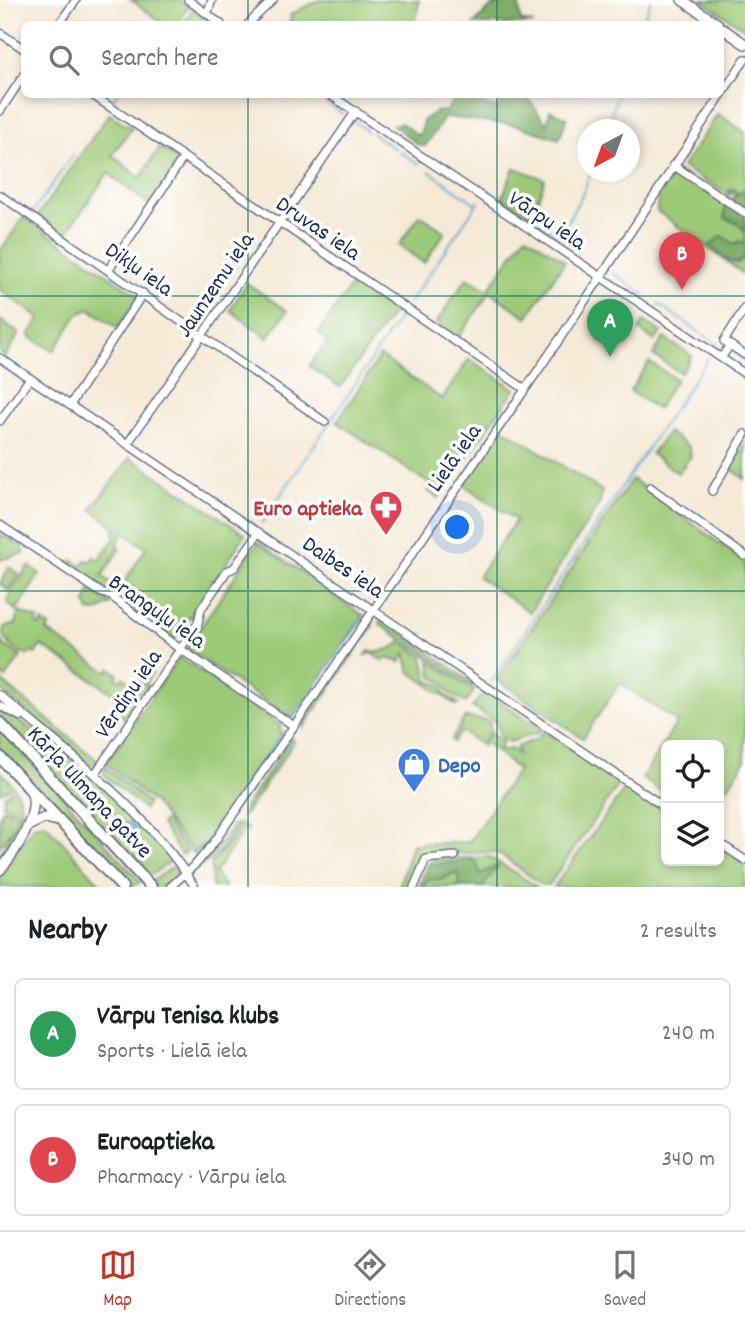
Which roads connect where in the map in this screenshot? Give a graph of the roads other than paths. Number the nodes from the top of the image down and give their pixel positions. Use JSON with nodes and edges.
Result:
{"nodes":[{"id":1,"x":76,"y":0,"type":"edge"},
{"id":2,"x":188,"y":0,"type":"edge"},
{"id":3,"x":212,"y":0,"type":"edge"},
{"id":4,"x":273,"y":0,"type":"edge"},
{"id":5,"x":682,"y":0,"type":"edge"},
{"id":6,"x":207,"y":14,"type":"junction"},
{"id":7,"x":61,"y":21,"type":"edge"},
{"id":8,"x":217,"y":21,"type":"edge"},
{"id":9,"x":251,"y":21,"type":"edge"},
{"id":10,"x":712,"y":21,"type":"edge"},
{"id":11,"x":724,"y":29,"type":"edge"},
{"id":12,"x":0,"y":33,"type":"edge"},
{"id":13,"x":745,"y":44,"type":"edge"},
{"id":14,"x":21,"y":47,"type":"edge"},
{"id":15,"x":745,"y":59,"type":"edge"},
{"id":16,"x":21,"y":80,"type":"edge"},
{"id":17,"x":724,"y":90,"type":"edge"},
{"id":18,"x":97,"y":98,"type":"edge"},
{"id":19,"x":335,"y":98,"type":"edge"},
{"id":20,"x":719,"y":98,"type":"edge"},
{"id":21,"x":0,"y":111,"type":"edge"},
{"id":22,"x":356,"y":111,"type":"junction"},
{"id":23,"x":183,"y":159,"type":"junction"},
{"id":24,"x":673,"y":165,"type":"junction"},
{"id":25,"x":0,"y":195,"type":"edge"},
{"id":26,"x":745,"y":213,"type":"edge"},
{"id":27,"x":279,"y":222,"type":"junction"},
{"id":28,"x":109,"y":269,"type":"junction"},
{"id":29,"x":600,"y":277,"type":"junction"},
{"id":30,"x":143,"y":293,"type":"junction"},
{"id":31,"x":745,"y":308,"type":"edge"},
{"id":32,"x":204,"y":336,"type":"junction"},
{"id":33,"x":730,"y":345,"type":"junction"},
{"id":34,"x":745,"y":355,"type":"edge"},
{"id":35,"x":0,"y":358,"type":"edge"},
{"id":36,"x":721,"y":358,"type":"junction"},
{"id":37,"x":745,"y":374,"type":"edge"},
{"id":38,"x":30,"y":378,"type":"junction"},
{"id":39,"x":525,"y":389,"type":"junction"},
{"id":40,"x":70,"y":404,"type":"junction"},
{"id":41,"x":0,"y":421,"type":"edge"},
{"id":42,"x":326,"y":422,"type":"dead end"},
{"id":43,"x":745,"y":434,"type":"edge"},
{"id":44,"x":128,"y":443,"type":"junction"},
{"id":45,"x":650,"y":488,"type":"dead end"},
{"id":46,"x":712,"y":491,"type":"dead end"},
{"id":47,"x":0,"y":525,"type":"edge"},
{"id":48,"x":260,"y":532,"type":"junction"},
{"id":49,"x":745,"y":556,"type":"edge"},
{"id":50,"x":374,"y":610,"type":"junction"},
{"id":51,"x":180,"y":649,"type":"junction"},
{"id":52,"x":0,"y":695,"type":"edge"},
{"id":53,"x":0,"y":706,"type":"edge"},
{"id":54,"x":0,"y":723,"type":"edge"},
{"id":55,"x":37,"y":725,"type":"junction"},
{"id":56,"x":294,"y":726,"type":"junction"},
{"id":57,"x":0,"y":757,"type":"edge"},
{"id":58,"x":95,"y":774,"type":"junction"},
{"id":59,"x":26,"y":784,"type":"junction"},
{"id":60,"x":661,"y":805,"type":"edge"},
{"id":61,"x":62,"y":822,"type":"junction"},
{"id":62,"x":27,"y":828,"type":"junction"},
{"id":63,"x":724,"y":846,"type":"edge"},
{"id":64,"x":455,"y":856,"type":"dead end"},
{"id":65,"x":745,"y":860,"type":"edge"},
{"id":66,"x":0,"y":870,"type":"edge"},
{"id":67,"x":187,"y":873,"type":"junction"},
{"id":68,"x":122,"y":887,"type":"edge"},
{"id":69,"x":151,"y":887,"type":"edge"},
{"id":70,"x":170,"y":887,"type":"edge"},
{"id":71,"x":195,"y":887,"type":"edge"},
{"id":72,"x":414,"y":887,"type":"edge"}],
"edges":[{"from":1,"to":7,"type":"street"},
{"from":2,"to":6,"type":"street"},
{"from":3,"to":6,"type":"street"},
{"from":4,"to":9,"type":"street"},
{"from":5,"to":10,"type":"main road"},
{"from":6,"to":8,"type":"street"},
{"from":11,"to":13,"type":"main road"},
{"from":12,"to":14,"type":"street"},
{"from":15,"to":17,"type":"street","name":"Lielā iela"},
{"from":16,"to":21,"type":"street"},
{"from":18,"to":23,"type":"street","name":"Druvas iela"},
{"from":19,"to":22,"type":"street","name":"Vārpu iela"},
{"from":20,"to":24,"type":"street","name":"Lielā iela"},
{"from":22,"to":27,"type":"street","name":"Jaunzemu iela"},
{"from":22,"to":29,"type":"street","name":"Vārpu iela"},
{"from":23,"to":27,"type":"street","name":"Druvas iela"},
{"from":23,"to":28,"type":"street"},
{"from":24,"to":26,"type":"street"},
{"from":24,"to":29,"type":"street","name":"Lielā iela"},
{"from":25,"to":28,"type":"street","name":"Dikļu iela"},
{"from":27,"to":32,"type":"street","name":"Jaunzemu iela"},
{"from":27,"to":39,"type":"street","name":"Druvas iela"},
{"from":28,"to":30,"type":"street","name":"Dikļu iela"},
{"from":29,"to":36,"type":"street","name":"Vārpu iela"},
{"from":29,"to":39,"type":"street","name":"Lielā iela"},
{"from":30,"to":32,"type":"street","name":"Dikļu iela"},
{"from":30,"to":40,"type":"street"},
{"from":31,"to":33,"type":"street"},
{"from":32,"to":42,"type":"street","name":"Dikļu iela"},
{"from":32,"to":44,"type":"street","name":"Jaunzemu iela"},
{"from":33,"to":34,"type":"street"},
{"from":33,"to":36,"type":"street"},
{"from":35,"to":38,"type":"street","name":"Daibes iela"},
{"from":36,"to":37,"type":"street","name":"Vārpu iela"},
{"from":38,"to":40,"type":"street","name":"Daibes iela"},
{"from":38,"to":41,"type":"street"},
{"from":39,"to":50,"type":"street","name":"Lielā iela"},
{"from":40,"to":44,"type":"street","name":"Daibes iela"},
{"from":43,"to":46,"type":"street"},
{"from":44,"to":48,"type":"street","name":"Daibes iela"},
{"from":45,"to":49,"type":"street"},
{"from":47,"to":51,"type":"street","name":"Branguļu iela"},
{"from":48,"to":50,"type":"street","name":"Daibes iela"},
{"from":48,"to":51,"type":"street","name":"Vērdiņu iela"},
{"from":50,"to":56,"type":"street","name":"Lielā iela"},
{"from":50,"to":60,"type":"street","name":"Daibes iela"},
{"from":51,"to":56,"type":"street","name":"Branguļu iela"},
{"from":51,"to":58,"type":"street","name":"Vērdiņu iela"},
{"from":52,"to":55,"type":"street"},
{"from":53,"to":55,"type":"street"},
{"from":54,"to":69,"type":"highway","name":"Kārļa Ulmaņa gatve"},
{"from":55,"to":58,"type":"street"},
{"from":56,"to":67,"type":"street","name":"Lielā iela"},
{"from":57,"to":59,"type":"highway","name":"Kārļa Ulmaņa gatve"},
{"from":58,"to":67,"type":"street"},
{"from":59,"to":61,"type":"highway","name":"Kārļa Ulmaņa gatve"},
{"from":59,"to":62,"type":"main road"},
{"from":61,"to":62,"type":"main road"},
{"from":61,"to":68,"type":"highway","name":"Kārļa Ulmaņa gatve"},
{"from":62,"to":66,"type":"main road"},
{"from":63,"to":65,"type":"street"},
{"from":64,"to":72,"type":"street"},
{"from":67,"to":70,"type":"street","name":"Lielā iela"},
{"from":67,"to":71,"type":"street"}]}
